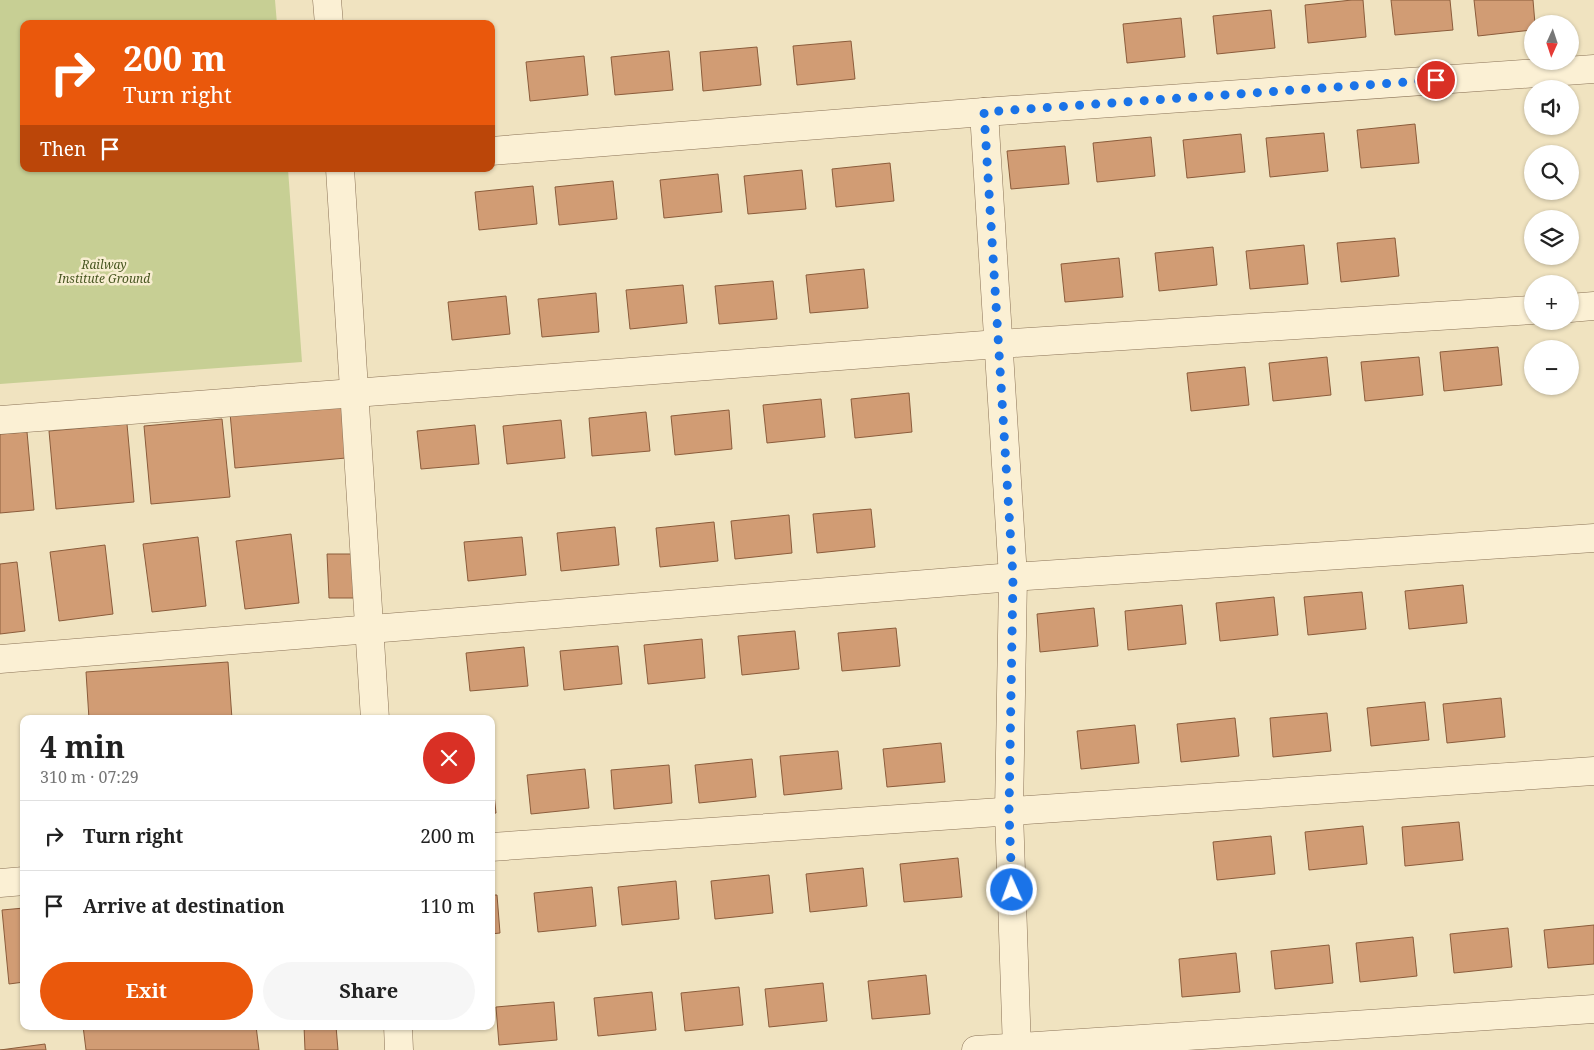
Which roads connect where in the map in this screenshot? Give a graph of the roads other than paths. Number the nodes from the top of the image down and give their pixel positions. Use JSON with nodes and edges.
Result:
{"nodes":[{"id":1,"x":327,"y":0,"type":"edge"},
{"id":2,"x":328,"y":20,"type":"edge"},
{"id":3,"x":1594,"y":69,"type":"edge"},
{"id":4,"x":984,"y":112,"type":"junction"},
{"id":5,"x":495,"y":151,"type":"edge"},
{"id":6,"x":340,"y":172,"type":"edge"},
{"id":7,"x":1594,"y":306,"type":"edge"},
{"id":8,"x":1579,"y":307,"type":"edge"},
{"id":9,"x":1524,"y":311,"type":"edge"},
{"id":10,"x":998,"y":344,"type":"junction"},
{"id":11,"x":353,"y":393,"type":"junction"},
{"id":12,"x":0,"y":420,"type":"edge"},
{"id":13,"x":1594,"y":538,"type":"edge"},
{"id":14,"x":1013,"y":577,"type":"junction"},
{"id":15,"x":369,"y":628,"type":"junction"},
{"id":16,"x":0,"y":659,"type":"edge"},
{"id":17,"x":375,"y":715,"type":"edge"},
{"id":18,"x":1594,"y":771,"type":"edge"},
{"id":19,"x":1009,"y":812,"type":"junction"},
{"id":20,"x":495,"y":847,"type":"edge"},
{"id":21,"x":20,"y":881,"type":"edge"},
{"id":22,"x":0,"y":883,"type":"edge"},
{"id":23,"x":1594,"y":1009,"type":"edge"},
{"id":24,"x":398,"y":1030,"type":"edge"},
{"id":25,"x":1017,"y":1048,"type":"edge"},
{"id":26,"x":399,"y":1050,"type":"edge"},
{"id":27,"x":976,"y":1050,"type":"edge"}],
"edges":[{"from":1,"to":2,"type":"street"},
{"from":3,"to":4,"type":"street"},
{"from":4,"to":5,"type":"street"},
{"from":4,"to":10,"type":"street"},
{"from":6,"to":11,"type":"street"},
{"from":7,"to":8,"type":"street"},
{"from":9,"to":10,"type":"street"},
{"from":10,"to":11,"type":"street"},
{"from":10,"to":14,"type":"street"},
{"from":11,"to":12,"type":"street"},
{"from":11,"to":15,"type":"street"},
{"from":13,"to":14,"type":"street"},
{"from":14,"to":15,"type":"street"},
{"from":14,"to":19,"type":"street"},
{"from":15,"to":16,"type":"street"},
{"from":15,"to":17,"type":"street"},
{"from":18,"to":19,"type":"street"},
{"from":19,"to":20,"type":"street"},
{"from":19,"to":25,"type":"street"},
{"from":21,"to":22,"type":"street"},
{"from":23,"to":25,"type":"street"},
{"from":24,"to":26,"type":"street"},
{"from":25,"to":27,"type":"street"}]}
